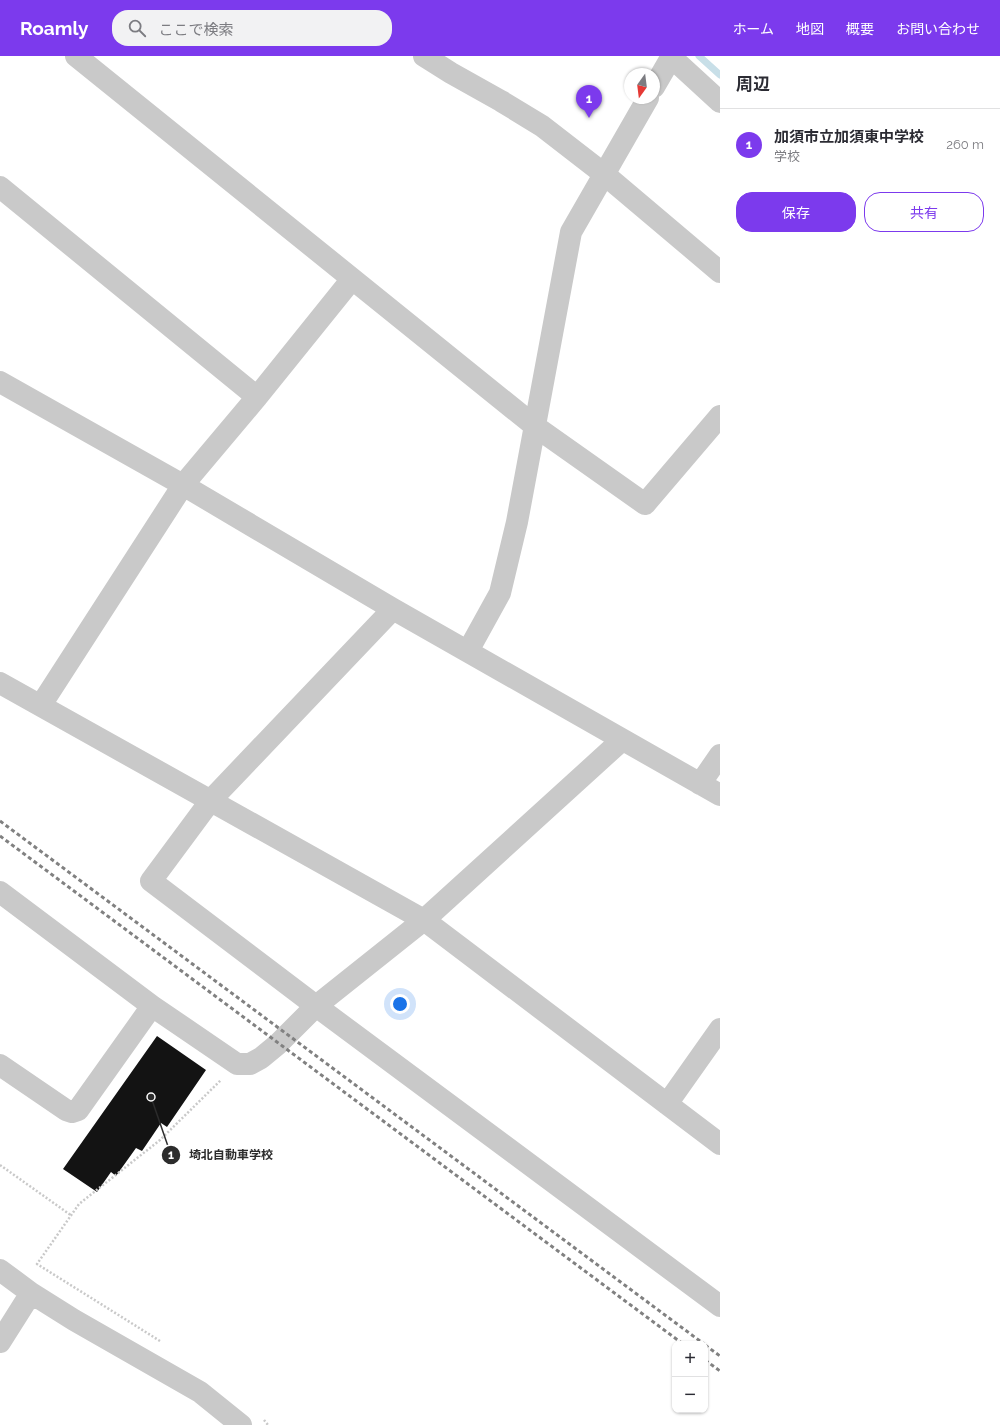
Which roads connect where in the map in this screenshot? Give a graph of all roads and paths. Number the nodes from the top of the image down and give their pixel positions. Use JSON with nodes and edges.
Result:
{"nodes":[{"id":1,"x":76,"y":56,"type":"edge"},
{"id":2,"x":424,"y":56,"type":"edge"},
{"id":3,"x":671,"y":57,"type":"edge"},
{"id":4,"x":660,"y":76,"type":"edge"},
{"id":5,"x":720,"y":102,"type":"edge"},
{"id":6,"x":645,"y":104,"type":"edge"},
{"id":7,"x":604,"y":174,"type":"junction"},
{"id":8,"x":0,"y":187,"type":"edge"},
{"id":9,"x":720,"y":272,"type":"edge"},
{"id":10,"x":352,"y":279,"type":"junction"},
{"id":11,"x":0,"y":382,"type":"edge"},
{"id":12,"x":257,"y":397,"type":"junction"},
{"id":13,"x":720,"y":416,"type":"edge"},
{"id":14,"x":536,"y":427,"type":"junction"},
{"id":15,"x":183,"y":485,"type":"junction"},
{"id":16,"x":393,"y":609,"type":"junction"},
{"id":17,"x":468,"y":651,"type":"junction"},
{"id":18,"x":0,"y":683,"type":"edge"},
{"id":19,"x":41,"y":705,"type":"junction"},
{"id":20,"x":622,"y":740,"type":"junction"},
{"id":21,"x":720,"y":755,"type":"edge"},
{"id":22,"x":700,"y":784,"type":"junction"},
{"id":23,"x":720,"y":795,"type":"edge"},
{"id":24,"x":211,"y":800,"type":"junction"},
{"id":25,"x":0,"y":892,"type":"edge"},
{"id":26,"x":424,"y":920,"type":"junction"},
{"id":27,"x":152,"y":1006,"type":"junction"},
{"id":28,"x":316,"y":1006,"type":"junction"},
{"id":29,"x":720,"y":1029,"type":"edge"},
{"id":30,"x":0,"y":1065,"type":"edge"},
{"id":31,"x":222,"y":1080,"type":"dead end"},
{"id":32,"x":667,"y":1104,"type":"junction"},
{"id":33,"x":720,"y":1144,"type":"edge"},
{"id":34,"x":0,"y":1165,"type":"edge"},
{"id":35,"x":72,"y":1216,"type":"junction"},
{"id":36,"x":0,"y":1270,"type":"edge"},
{"id":37,"x":31,"y":1292,"type":"junction"},
{"id":38,"x":720,"y":1306,"type":"edge"},
{"id":39,"x":0,"y":1342,"type":"edge"},
{"id":40,"x":163,"y":1343,"type":"dead end"},
{"id":41,"x":263,"y":1420,"type":"dead end"},
{"id":42,"x":241,"y":1425,"type":"edge"},
{"id":43,"x":268,"y":1425,"type":"edge"}],
"edges":[{"from":1,"to":10,"type":"street"},
{"from":2,"to":7,"type":"street"},
{"from":3,"to":4,"type":"street"},
{"from":3,"to":5,"type":"street"},
{"from":6,"to":7,"type":"street"},
{"from":7,"to":9,"type":"street"},
{"from":7,"to":14,"type":"street"},
{"from":8,"to":12,"type":"street"},
{"from":10,"to":12,"type":"street"},
{"from":10,"to":14,"type":"street"},
{"from":11,"to":15,"type":"street"},
{"from":12,"to":15,"type":"street"},
{"from":13,"to":14,"type":"street"},
{"from":14,"to":17,"type":"street"},
{"from":15,"to":16,"type":"street"},
{"from":15,"to":19,"type":"street"},
{"from":16,"to":17,"type":"street"},
{"from":16,"to":24,"type":"street"},
{"from":17,"to":20,"type":"street"},
{"from":18,"to":19,"type":"street"},
{"from":19,"to":24,"type":"street"},
{"from":20,"to":22,"type":"street"},
{"from":20,"to":26,"type":"street"},
{"from":21,"to":22,"type":"street"},
{"from":22,"to":23,"type":"street"},
{"from":24,"to":26,"type":"street"},
{"from":24,"to":28,"type":"street"},
{"from":25,"to":27,"type":"street"},
{"from":26,"to":28,"type":"street"},
{"from":26,"to":32,"type":"street"},
{"from":27,"to":28,"type":"street"},
{"from":27,"to":30,"type":"street"},
{"from":28,"to":38,"type":"street"},
{"from":29,"to":32,"type":"street"},
{"from":31,"to":35,"type":"path"},
{"from":32,"to":33,"type":"street"},
{"from":34,"to":35,"type":"path"},
{"from":35,"to":40,"type":"path"},
{"from":36,"to":37,"type":"street"},
{"from":37,"to":39,"type":"street"},
{"from":37,"to":42,"type":"street"},
{"from":41,"to":43,"type":"path"}]}
